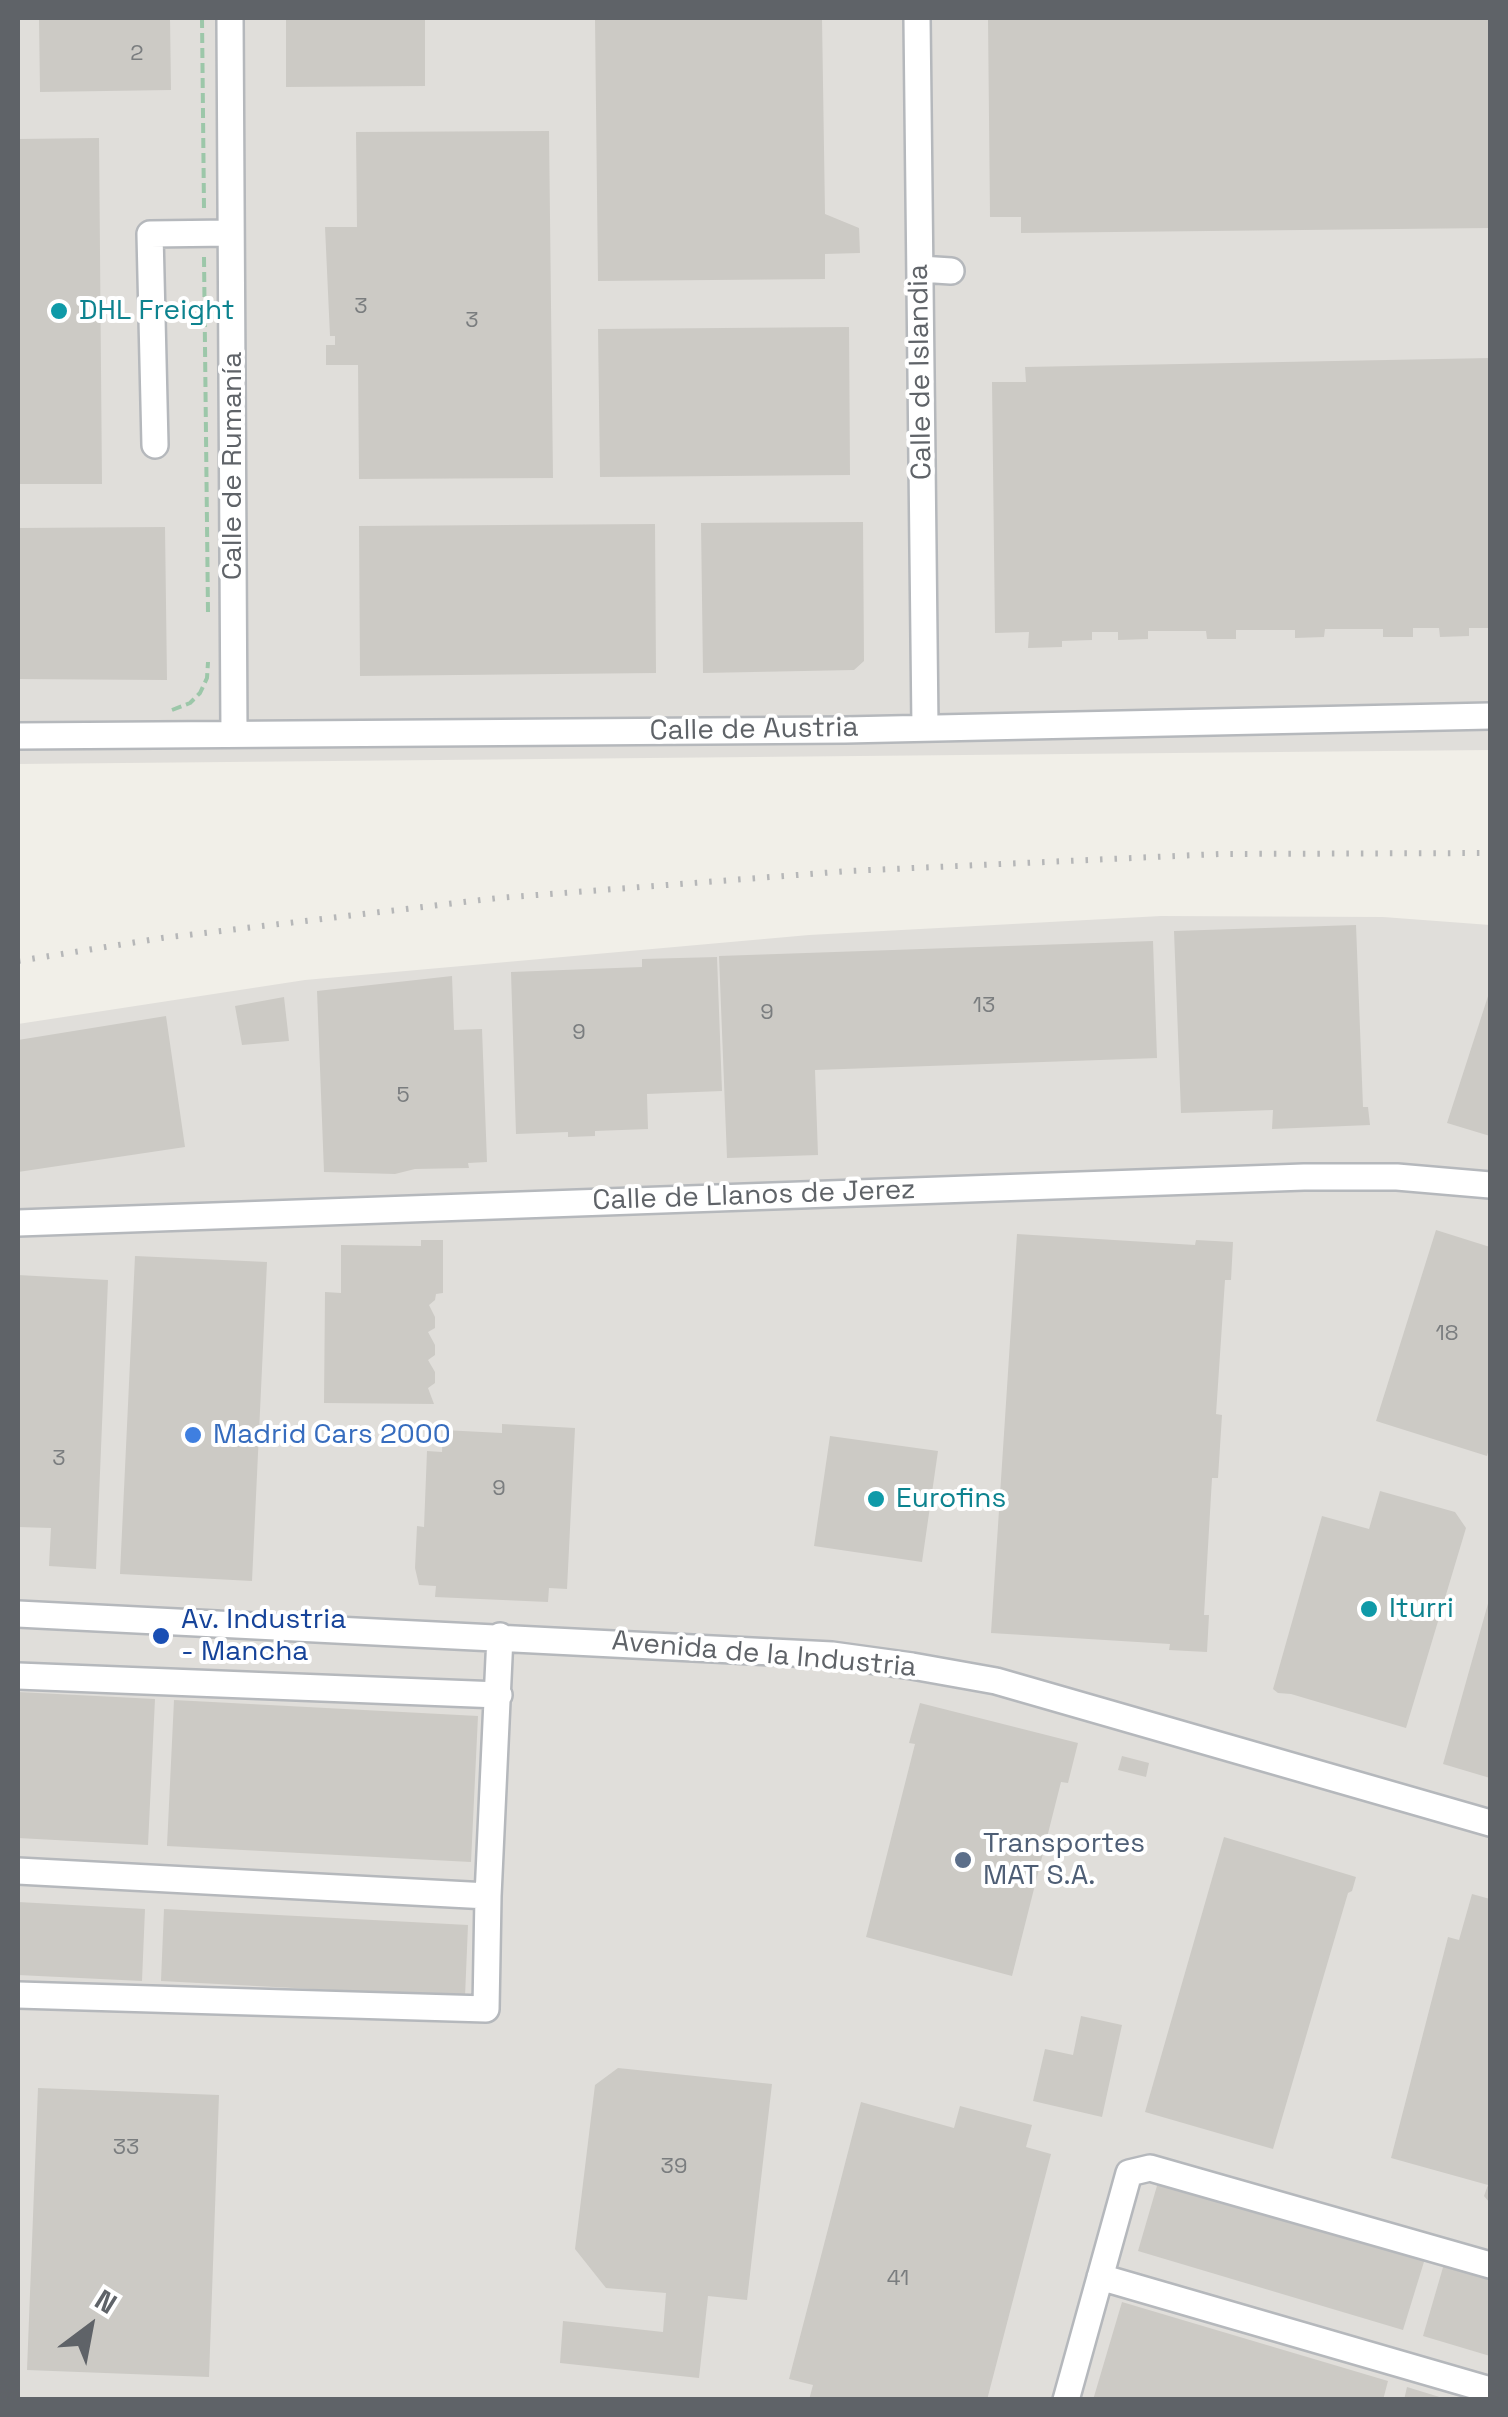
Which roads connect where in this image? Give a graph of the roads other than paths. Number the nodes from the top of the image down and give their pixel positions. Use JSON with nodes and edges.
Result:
{"nodes":[{"id":1,"x":230,"y":18,"type":"edge"},
{"id":2,"x":917,"y":18,"type":"edge"},
{"id":3,"x":231,"y":233,"type":"junction"},
{"id":4,"x":920,"y":269,"type":"junction"},
{"id":5,"x":952,"y":272,"type":"dead end"},
{"id":6,"x":154,"y":446,"type":"dead end"},
{"id":7,"x":1490,"y":716,"type":"edge"},
{"id":8,"x":925,"y":726,"type":"junction"},
{"id":9,"x":234,"y":734,"type":"junction"},
{"id":10,"x":18,"y":736,"type":"edge"},
{"id":11,"x":1490,"y":1186,"type":"edge"},
{"id":12,"x":18,"y":1222,"type":"edge"},
{"id":13,"x":18,"y":1614,"type":"edge"},
{"id":14,"x":500,"y":1636,"type":"junction"},
{"id":15,"x":18,"y":1676,"type":"edge"},
{"id":16,"x":499,"y":1696,"type":"junction"},
{"id":17,"x":1490,"y":1823,"type":"edge"},
{"id":18,"x":18,"y":1871,"type":"edge"},
{"id":19,"x":488,"y":1896,"type":"junction"},
{"id":20,"x":18,"y":1995,"type":"edge"},
{"id":21,"x":1490,"y":2266,"type":"edge"},
{"id":22,"x":1100,"y":2277,"type":"junction"},
{"id":23,"x":1490,"y":2390,"type":"edge"},
{"id":24,"x":1066,"y":2400,"type":"edge"}],
"edges":[{"from":1,"to":3,"type":"street","name":"Calle de Rumanía"},
{"from":2,"to":4,"type":"street","name":"Calle de Islandia"},
{"from":3,"to":6,"type":"street"},
{"from":3,"to":9,"type":"street","name":"Calle de Rumanía"},
{"from":4,"to":5,"type":"street"},
{"from":4,"to":8,"type":"street","name":"Calle de Islandia"},
{"from":7,"to":8,"type":"street","name":"Calle de Austria"},
{"from":8,"to":9,"type":"street","name":"Calle de Austria"},
{"from":9,"to":10,"type":"street","name":"Calle de Austria"},
{"from":11,"to":12,"type":"street","name":"Calle de Llanos de Jerez"},
{"from":13,"to":14,"type":"street","name":"Avenida de la Industria"},
{"from":14,"to":16,"type":"street"},
{"from":14,"to":17,"type":"street","name":"Avenida de la Industria"},
{"from":15,"to":16,"type":"street"},
{"from":16,"to":19,"type":"street"},
{"from":18,"to":19,"type":"street"},
{"from":19,"to":20,"type":"street"},
{"from":21,"to":22,"type":"street"},
{"from":22,"to":23,"type":"street"},
{"from":22,"to":24,"type":"street"}]}
